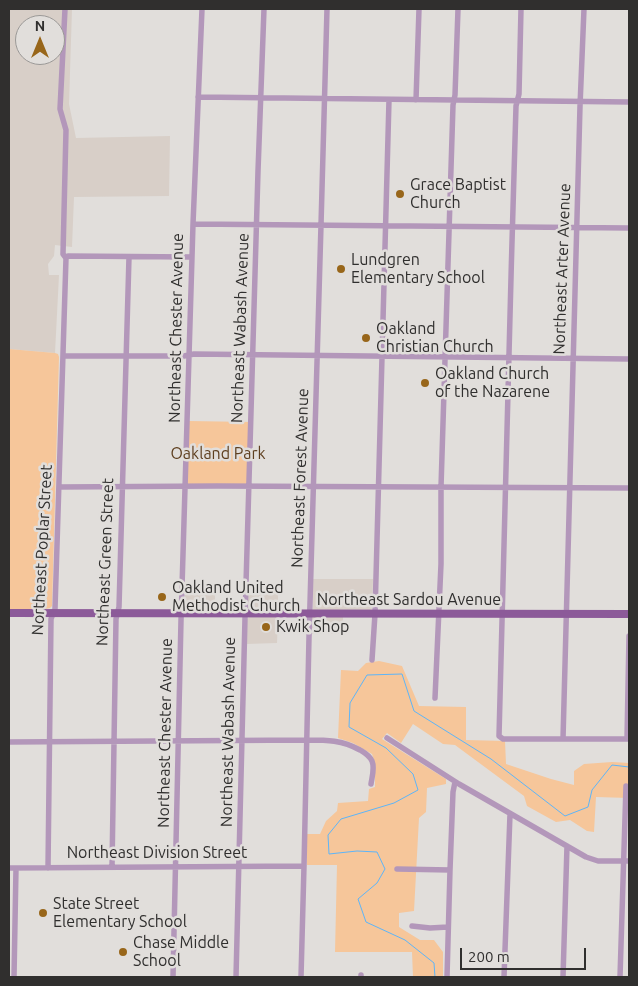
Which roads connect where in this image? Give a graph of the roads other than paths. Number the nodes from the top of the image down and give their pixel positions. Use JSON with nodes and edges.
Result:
{"nodes":[{"id":1,"x":65,"y":9,"type":"edge"},
{"id":2,"x":202,"y":9,"type":"edge"},
{"id":3,"x":264,"y":9,"type":"edge"},
{"id":4,"x":327,"y":9,"type":"edge"},
{"id":5,"x":419,"y":9,"type":"edge"},
{"id":6,"x":458,"y":9,"type":"edge"},
{"id":7,"x":521,"y":9,"type":"edge"},
{"id":8,"x":584,"y":9,"type":"edge"},
{"id":9,"x":198,"y":97,"type":"junction"},
{"id":10,"x":260,"y":98,"type":"junction"},
{"id":11,"x":324,"y":99,"type":"junction"},
{"id":12,"x":389,"y":100,"type":"junction"},
{"id":13,"x":416,"y":100,"type":"junction"},
{"id":14,"x":454,"y":100,"type":"junction"},
{"id":15,"x":517,"y":101,"type":"junction"},
{"id":16,"x":581,"y":102,"type":"junction"},
{"id":17,"x":629,"y":102,"type":"edge"},
{"id":18,"x":193,"y":224,"type":"junction"},
{"id":19,"x":256,"y":224,"type":"junction"},
{"id":20,"x":322,"y":225,"type":"junction"},
{"id":21,"x":386,"y":226,"type":"junction"},
{"id":22,"x":449,"y":226,"type":"junction"},
{"id":23,"x":513,"y":227,"type":"junction"},
{"id":24,"x":577,"y":228,"type":"junction"},
{"id":25,"x":629,"y":228,"type":"edge"},
{"id":26,"x":128,"y":257,"type":"junction"},
{"id":27,"x":192,"y":257,"type":"junction"},
{"id":28,"x":66,"y":258,"type":"junction"},
{"id":29,"x":253,"y":354,"type":"junction"},
{"id":30,"x":190,"y":355,"type":"junction"},
{"id":31,"x":318,"y":355,"type":"junction"},
{"id":32,"x":63,"y":356,"type":"junction"},
{"id":33,"x":125,"y":356,"type":"junction"},
{"id":34,"x":382,"y":356,"type":"junction"},
{"id":35,"x":445,"y":356,"type":"junction"},
{"id":36,"x":508,"y":358,"type":"junction"},
{"id":37,"x":573,"y":358,"type":"junction"},
{"id":38,"x":629,"y":359,"type":"edge"},
{"id":39,"x":122,"y":486,"type":"junction"},
{"id":40,"x":186,"y":486,"type":"junction"},
{"id":41,"x":249,"y":486,"type":"junction"},
{"id":42,"x":314,"y":486,"type":"junction"},
{"id":43,"x":58,"y":487,"type":"junction"},
{"id":44,"x":378,"y":487,"type":"junction"},
{"id":45,"x":442,"y":487,"type":"junction"},
{"id":46,"x":505,"y":487,"type":"junction"},
{"id":47,"x":569,"y":488,"type":"junction"},
{"id":48,"x":629,"y":488,"type":"edge"},
{"id":49,"x":9,"y":613,"type":"edge"},
{"id":50,"x":53,"y":614,"type":"junction"},
{"id":51,"x":118,"y":614,"type":"junction"},
{"id":52,"x":182,"y":614,"type":"junction"},
{"id":53,"x":245,"y":614,"type":"junction"},
{"id":54,"x":310,"y":614,"type":"junction"},
{"id":55,"x":374,"y":614,"type":"junction"},
{"id":56,"x":438,"y":614,"type":"junction"},
{"id":57,"x":501,"y":614,"type":"junction"},
{"id":58,"x":566,"y":614,"type":"junction"},
{"id":59,"x":629,"y":614,"type":"edge"},
{"id":60,"x":629,"y":636,"type":"edge"},
{"id":61,"x":372,"y":660,"type":"dead end"},
{"id":62,"x":435,"y":698,"type":"dead end"},
{"id":63,"x":387,"y":738,"type":"dead end"},
{"id":64,"x":562,"y":739,"type":"junction"},
{"id":65,"x":628,"y":739,"type":"edge"},
{"id":66,"x":306,"y":740,"type":"junction"},
{"id":67,"x":50,"y":741,"type":"junction"},
{"id":68,"x":114,"y":741,"type":"junction"},
{"id":69,"x":179,"y":741,"type":"junction"},
{"id":70,"x":242,"y":741,"type":"junction"},
{"id":71,"x":9,"y":742,"type":"edge"},
{"id":72,"x":455,"y":782,"type":"junction"},
{"id":73,"x":371,"y":784,"type":"dead end"},
{"id":74,"x":626,"y":786,"type":"dead end"},
{"id":75,"x":510,"y":814,"type":"junction"},
{"id":76,"x":567,"y":846,"type":"junction"},
{"id":77,"x":627,"y":861,"type":"edge"},
{"id":78,"x":304,"y":866,"type":"junction"},
{"id":79,"x":112,"y":867,"type":"junction"},
{"id":80,"x":176,"y":867,"type":"junction"},
{"id":81,"x":238,"y":867,"type":"junction"},
{"id":82,"x":9,"y":868,"type":"edge"},
{"id":83,"x":16,"y":868,"type":"junction"},
{"id":84,"x":48,"y":868,"type":"junction"},
{"id":85,"x":397,"y":869,"type":"dead end"},
{"id":86,"x":450,"y":870,"type":"junction"},
{"id":87,"x":412,"y":926,"type":"dead end"},
{"id":88,"x":448,"y":927,"type":"junction"},
{"id":89,"x":14,"y":977,"type":"edge"},
{"id":90,"x":173,"y":977,"type":"edge"},
{"id":91,"x":236,"y":977,"type":"edge"},
{"id":92,"x":301,"y":977,"type":"edge"},
{"id":93,"x":448,"y":977,"type":"edge"},
{"id":94,"x":504,"y":977,"type":"edge"},
{"id":95,"x":563,"y":977,"type":"edge"},
{"id":96,"x":620,"y":977,"type":"edge"}],
"edges":[{"from":1,"to":28,"type":"street","name":"Northeast Poplar Street"},
{"from":2,"to":9,"type":"street","name":"Northeast Chester Avenue"},
{"from":3,"to":10,"type":"street","name":"Northeast Wabash Avenue"},
{"from":4,"to":11,"type":"street","name":"Northeast Forest Avenue"},
{"from":5,"to":13,"type":"street"},
{"from":6,"to":14,"type":"street"},
{"from":7,"to":15,"type":"street"},
{"from":8,"to":16,"type":"street","name":"Northeast Arter Avenue"},
{"from":9,"to":10,"type":"street"},
{"from":9,"to":18,"type":"street","name":"Northeast Chester Avenue"},
{"from":10,"to":11,"type":"street"},
{"from":10,"to":19,"type":"street","name":"Northeast Wabash Avenue"},
{"from":11,"to":12,"type":"street"},
{"from":11,"to":20,"type":"street","name":"Northeast Forest Avenue"},
{"from":12,"to":13,"type":"street"},
{"from":12,"to":21,"type":"street"},
{"from":13,"to":14,"type":"street"},
{"from":14,"to":15,"type":"street"},
{"from":14,"to":22,"type":"street"},
{"from":15,"to":16,"type":"street"},
{"from":15,"to":23,"type":"street"},
{"from":16,"to":17,"type":"street"},
{"from":16,"to":24,"type":"street","name":"Northeast Arter Avenue"},
{"from":18,"to":19,"type":"street"},
{"from":18,"to":27,"type":"street","name":"Northeast Chester Avenue"},
{"from":19,"to":20,"type":"street"},
{"from":19,"to":29,"type":"street","name":"Northeast Wabash Avenue"},
{"from":20,"to":21,"type":"street"},
{"from":20,"to":31,"type":"street","name":"Northeast Forest Avenue"},
{"from":21,"to":22,"type":"street"},
{"from":21,"to":34,"type":"street"},
{"from":22,"to":23,"type":"street"},
{"from":22,"to":35,"type":"street"},
{"from":23,"to":24,"type":"street"},
{"from":23,"to":36,"type":"street"},
{"from":24,"to":25,"type":"street"},
{"from":24,"to":37,"type":"street","name":"Northeast Arter Avenue"},
{"from":26,"to":27,"type":"street"},
{"from":26,"to":28,"type":"street"},
{"from":26,"to":33,"type":"street","name":"Northeast Green Street"},
{"from":27,"to":30,"type":"street","name":"Northeast Chester Avenue"},
{"from":28,"to":32,"type":"street","name":"Northeast Poplar Street"},
{"from":29,"to":30,"type":"street"},
{"from":29,"to":31,"type":"street"},
{"from":29,"to":41,"type":"street","name":"Northeast Wabash Avenue"},
{"from":30,"to":33,"type":"street"},
{"from":30,"to":40,"type":"street","name":"Northeast Chester Avenue"},
{"from":31,"to":34,"type":"street"},
{"from":31,"to":42,"type":"street","name":"Northeast Forest Avenue"},
{"from":32,"to":33,"type":"street"},
{"from":32,"to":43,"type":"street","name":"Northeast Poplar Street"},
{"from":33,"to":39,"type":"street","name":"Northeast Green Street"},
{"from":34,"to":35,"type":"street"},
{"from":34,"to":44,"type":"street"},
{"from":35,"to":36,"type":"street"},
{"from":35,"to":45,"type":"street"},
{"from":36,"to":37,"type":"street"},
{"from":36,"to":46,"type":"street"},
{"from":37,"to":38,"type":"street"},
{"from":37,"to":47,"type":"street","name":"Northeast Arter Avenue"},
{"from":39,"to":40,"type":"street"},
{"from":39,"to":43,"type":"street"},
{"from":39,"to":51,"type":"street","name":"Northeast Green Street"},
{"from":40,"to":41,"type":"street"},
{"from":40,"to":52,"type":"street","name":"Northeast Chester Avenue"},
{"from":41,"to":42,"type":"street"},
{"from":41,"to":53,"type":"street","name":"Northeast Wabash Avenue"},
{"from":42,"to":44,"type":"street"},
{"from":42,"to":54,"type":"street","name":"Northeast Forest Avenue"},
{"from":43,"to":50,"type":"street","name":"Northeast Poplar Street"},
{"from":44,"to":45,"type":"street"},
{"from":44,"to":55,"type":"street"},
{"from":45,"to":46,"type":"street"},
{"from":45,"to":56,"type":"street"},
{"from":46,"to":47,"type":"street"},
{"from":46,"to":57,"type":"street"},
{"from":47,"to":48,"type":"street"},
{"from":47,"to":58,"type":"street","name":"Northeast Arter Avenue"},
{"from":49,"to":50,"type":"main road","name":"Northeast Sardou Avenue"},
{"from":50,"to":51,"type":"main road","name":"Northeast Sardou Avenue"},
{"from":50,"to":67,"type":"street","name":"Northeast Poplar Street"},
{"from":51,"to":52,"type":"main road","name":"Northeast Sardou Avenue"},
{"from":51,"to":68,"type":"street","name":"Northeast Green Street"},
{"from":52,"to":53,"type":"main road","name":"Northeast Sardou Avenue"},
{"from":52,"to":69,"type":"street","name":"Northeast Chester Avenue"},
{"from":53,"to":54,"type":"main road","name":"Northeast Sardou Avenue"},
{"from":53,"to":70,"type":"street","name":"Northeast Wabash Avenue"},
{"from":54,"to":55,"type":"main road","name":"Northeast Sardou Avenue"},
{"from":54,"to":66,"type":"street","name":"Northeast Forest Avenue"},
{"from":55,"to":56,"type":"main road","name":"Northeast Sardou Avenue"},
{"from":55,"to":61,"type":"street"},
{"from":56,"to":57,"type":"main road","name":"Northeast Sardou Avenue"},
{"from":56,"to":62,"type":"street"},
{"from":57,"to":58,"type":"main road","name":"Northeast Sardou Avenue"},
{"from":57,"to":64,"type":"street"},
{"from":58,"to":59,"type":"main road","name":"Northeast Sardou Avenue"},
{"from":58,"to":64,"type":"street","name":"Northeast Arter Avenue"},
{"from":60,"to":65,"type":"street"},
{"from":63,"to":72,"type":"street"},
{"from":64,"to":65,"type":"street"},
{"from":66,"to":70,"type":"street"},
{"from":66,"to":73,"type":"street"},
{"from":66,"to":78,"type":"street","name":"Northeast Forest Avenue"},
{"from":67,"to":68,"type":"street"},
{"from":67,"to":71,"type":"street"},
{"from":67,"to":84,"type":"street","name":"Northeast Poplar Street"},
{"from":68,"to":69,"type":"street"},
{"from":68,"to":79,"type":"street","name":"Northeast Green Street"},
{"from":69,"to":70,"type":"street"},
{"from":69,"to":80,"type":"street","name":"Northeast Chester Avenue"},
{"from":70,"to":81,"type":"street","name":"Northeast Wabash Avenue"},
{"from":72,"to":75,"type":"street"},
{"from":72,"to":86,"type":"street"},
{"from":74,"to":77,"type":"street"},
{"from":75,"to":76,"type":"street"},
{"from":75,"to":94,"type":"street"},
{"from":76,"to":77,"type":"street"},
{"from":76,"to":95,"type":"street"},
{"from":77,"to":96,"type":"street"},
{"from":78,"to":81,"type":"street","name":"Northeast Division Street"},
{"from":78,"to":92,"type":"street","name":"Northeast Forest Avenue"},
{"from":79,"to":80,"type":"street","name":"Northeast Division Street"},
{"from":79,"to":84,"type":"street","name":"Northeast Division Street"},
{"from":80,"to":81,"type":"street","name":"Northeast Division Street"},
{"from":80,"to":90,"type":"street","name":"Northeast Chester Avenue"},
{"from":81,"to":91,"type":"street","name":"Northeast Wabash Avenue"},
{"from":82,"to":83,"type":"street","name":"Northeast Division Street"},
{"from":83,"to":84,"type":"street","name":"Northeast Division Street"},
{"from":83,"to":89,"type":"street"},
{"from":85,"to":86,"type":"street"},
{"from":86,"to":88,"type":"street"},
{"from":87,"to":88,"type":"street"},
{"from":88,"to":93,"type":"street"}]}
